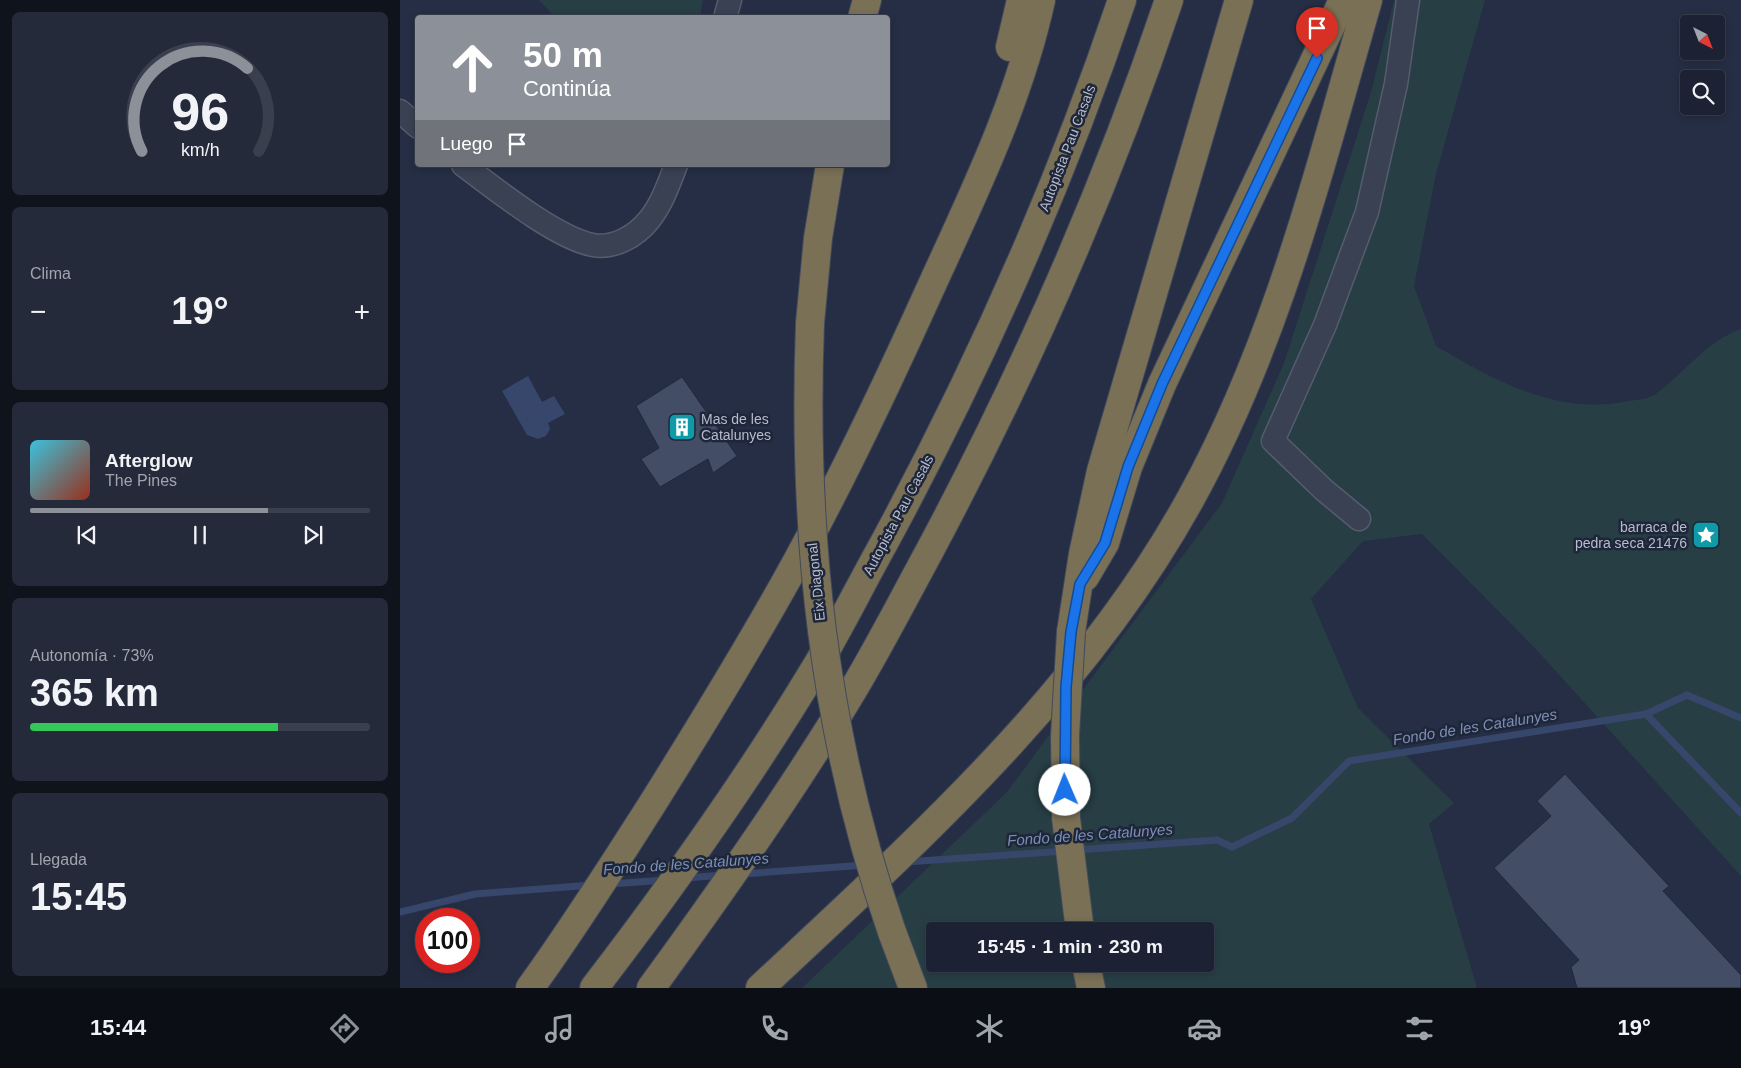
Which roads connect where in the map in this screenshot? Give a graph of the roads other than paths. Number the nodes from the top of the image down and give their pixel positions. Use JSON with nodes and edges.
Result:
{"nodes":[{"id":1,"x":730,"y":0,"type":"edge"},
{"id":2,"x":847,"y":0,"type":"edge"},
{"id":3,"x":867,"y":0,"type":"edge"},
{"id":4,"x":1020,"y":0,"type":"edge"},
{"id":5,"x":1041,"y":0,"type":"edge"},
{"id":6,"x":1122,"y":0,"type":"edge"},
{"id":7,"x":1169,"y":0,"type":"edge"},
{"id":8,"x":1239,"y":0,"type":"edge"},
{"id":9,"x":1343,"y":0,"type":"edge"},
{"id":10,"x":1368,"y":0,"type":"edge"},
{"id":11,"x":1408,"y":0,"type":"edge"},
{"id":12,"x":726,"y":15,"type":"edge"},
{"id":13,"x":844,"y":15,"type":"edge"},
{"id":14,"x":863,"y":15,"type":"edge"},
{"id":15,"x":400,"y":111,"type":"edge"},
{"id":16,"x":415,"y":124,"type":"edge"},
{"id":17,"x":466,"y":167,"type":"edge"},
{"id":18,"x":675,"y":167,"type":"edge"},
{"id":19,"x":830,"y":167,"type":"edge"},
{"id":20,"x":884,"y":390,"type":"junction"},
{"id":21,"x":1359,"y":519,"type":"dead end"},
{"id":22,"x":1080,"y":584,"type":"junction"},
{"id":23,"x":1079,"y":922,"type":"edge"},
{"id":24,"x":1088,"y":972,"type":"edge"},
{"id":25,"x":530,"y":988,"type":"edge"},
{"id":26,"x":594,"y":988,"type":"edge"},
{"id":27,"x":651,"y":988,"type":"edge"},
{"id":28,"x":760,"y":988,"type":"edge"},
{"id":29,"x":913,"y":988,"type":"edge"},
{"id":30,"x":1092,"y":988,"type":"edge"}],
"edges":[{"from":1,"to":12,"type":"street"},
{"from":2,"to":13,"type":"highway"},
{"from":3,"to":14,"type":"highway"},
{"from":4,"to":20,"type":"highway"},
{"from":5,"to":20,"type":"highway"},
{"from":6,"to":26,"type":"highway","name":"Autopista Pau Casals"},
{"from":7,"to":27,"type":"highway"},
{"from":8,"to":22,"type":"highway"},
{"from":9,"to":22,"type":"highway"},
{"from":10,"to":28,"type":"highway"},
{"from":11,"to":21,"type":"street"},
{"from":15,"to":16,"type":"street"},
{"from":17,"to":18,"type":"street"},
{"from":19,"to":29,"type":"highway","name":"Eix Diagonal","bridge":true},
{"from":20,"to":25,"type":"highway"},
{"from":22,"to":23,"type":"highway","bridge":true},
{"from":24,"to":30,"type":"highway"}]}
